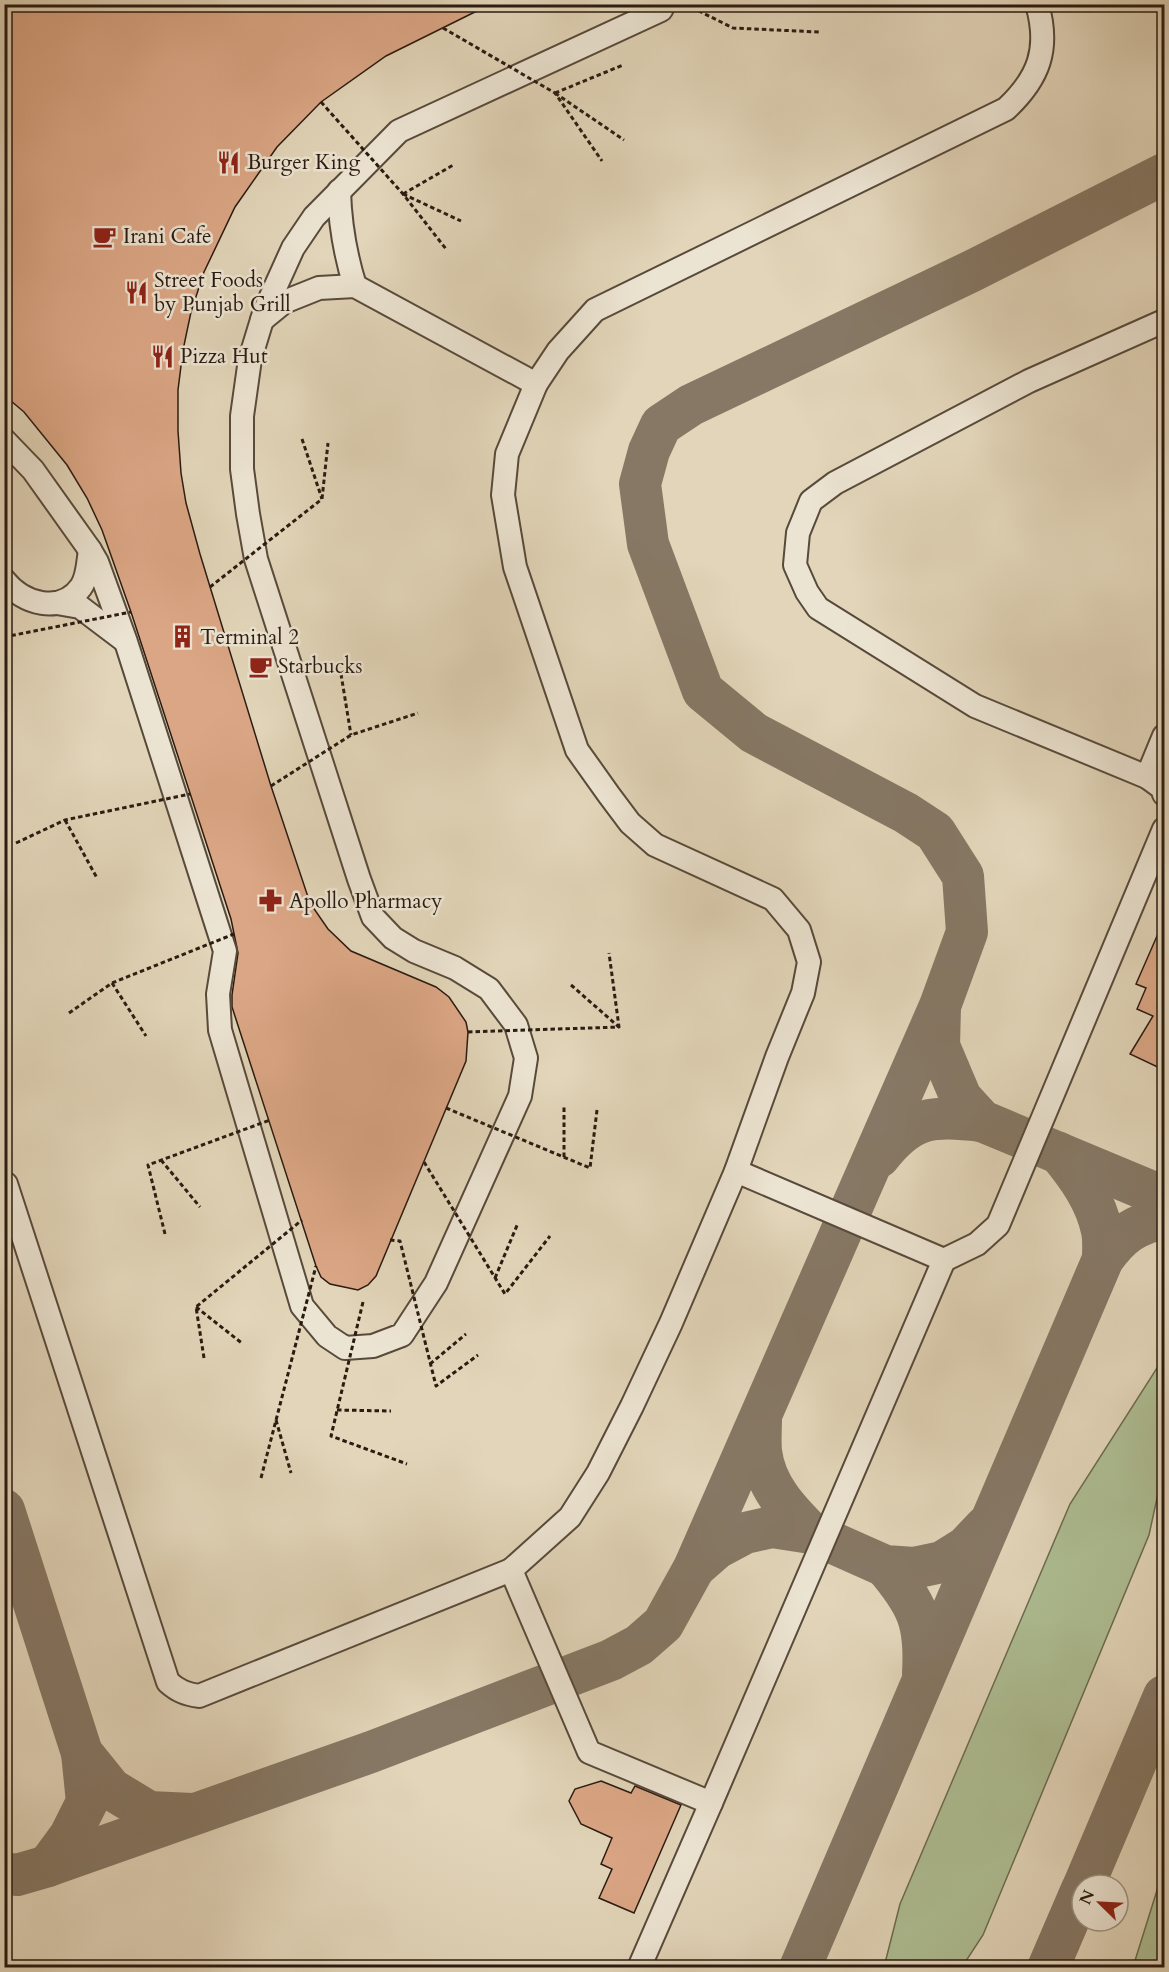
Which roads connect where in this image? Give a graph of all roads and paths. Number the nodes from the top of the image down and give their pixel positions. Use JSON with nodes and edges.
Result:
{"nodes":[{"id":1,"x":664,"y":4,"type":"edge"},
{"id":2,"x":685,"y":4,"type":"edge"},
{"id":3,"x":1037,"y":4,"type":"edge"},
{"id":4,"x":443,"y":28,"type":"dead end"},
{"id":5,"x":819,"y":32,"type":"dead end"},
{"id":6,"x":623,"y":65,"type":"dead end"},
{"id":7,"x":555,"y":93,"type":"junction"},
{"id":8,"x":321,"y":102,"type":"dead end"},
{"id":9,"x":624,"y":140,"type":"dead end"},
{"id":10,"x":602,"y":161,"type":"dead end"},
{"id":11,"x":455,"y":164,"type":"dead end"},
{"id":12,"x":339,"y":191,"type":"junction"},
{"id":13,"x":403,"y":194,"type":"junction"},
{"id":14,"x":461,"y":221,"type":"dead end"},
{"id":15,"x":446,"y":249,"type":"dead end"},
{"id":16,"x":355,"y":286,"type":"junction"},
{"id":17,"x":261,"y":321,"type":"junction"},
{"id":18,"x":1164,"y":321,"type":"edge"},
{"id":19,"x":536,"y":384,"type":"junction"},
{"id":20,"x":302,"y":439,"type":"dead end"},
{"id":21,"x":4,"y":440,"type":"edge"},
{"id":22,"x":328,"y":443,"type":"dead end"},
{"id":23,"x":322,"y":499,"type":"junction"},
{"id":24,"x":90,"y":550,"type":"junction"},
{"id":25,"x":4,"y":580,"type":"edge"},
{"id":26,"x":210,"y":587,"type":"dead end"},
{"id":27,"x":57,"y":603,"type":"junction"},
{"id":28,"x":131,"y":612,"type":"dead end"},
{"id":29,"x":5,"y":637,"type":"edge"},
{"id":30,"x":126,"y":642,"type":"junction"},
{"id":31,"x":341,"y":674,"type":"dead end"},
{"id":32,"x":418,"y":713,"type":"dead end"},
{"id":33,"x":351,"y":735,"type":"junction"},
{"id":34,"x":1164,"y":736,"type":"edge"},
{"id":35,"x":5,"y":742,"type":"edge"},
{"id":36,"x":1147,"y":777,"type":"junction"},
{"id":37,"x":271,"y":786,"type":"dead end"},
{"id":38,"x":190,"y":794,"type":"dead end"},
{"id":39,"x":1164,"y":794,"type":"edge"},
{"id":40,"x":65,"y":819,"type":"junction"},
{"id":41,"x":1164,"y":830,"type":"edge"},
{"id":42,"x":16,"y":843,"type":"dead end"},
{"id":43,"x":97,"y":878,"type":"dead end"},
{"id":44,"x":234,"y":934,"type":"dead end"},
{"id":45,"x":609,"y":953,"type":"dead end"},
{"id":46,"x":111,"y":983,"type":"junction"},
{"id":47,"x":571,"y":985,"type":"dead end"},
{"id":48,"x":69,"y":1013,"type":"dead end"},
{"id":49,"x":619,"y":1027,"type":"junction"},
{"id":50,"x":468,"y":1032,"type":"dead end"},
{"id":51,"x":146,"y":1036,"type":"dead end"},
{"id":52,"x":564,"y":1105,"type":"dead end"},
{"id":53,"x":446,"y":1108,"type":"dead end"},
{"id":54,"x":597,"y":1110,"type":"dead end"},
{"id":55,"x":270,"y":1120,"type":"dead end"},
{"id":56,"x":564,"y":1157,"type":"junction"},
{"id":57,"x":161,"y":1160,"type":"junction"},
{"id":58,"x":424,"y":1162,"type":"dead end"},
{"id":59,"x":736,"y":1171,"type":"junction"},
{"id":60,"x":5,"y":1183,"type":"edge"},
{"id":61,"x":200,"y":1207,"type":"dead end"},
{"id":62,"x":302,"y":1220,"type":"dead end"},
{"id":63,"x":518,"y":1223,"type":"dead end"},
{"id":64,"x":165,"y":1234,"type":"dead end"},
{"id":65,"x":550,"y":1236,"type":"dead end"},
{"id":66,"x":390,"y":1240,"type":"dead end"},
{"id":67,"x":944,"y":1260,"type":"junction"},
{"id":68,"x":316,"y":1266,"type":"dead end"},
{"id":69,"x":495,"y":1278,"type":"junction"},
{"id":70,"x":363,"y":1302,"type":"dead end"},
{"id":71,"x":196,"y":1306,"type":"junction"},
{"id":72,"x":466,"y":1334,"type":"dead end"},
{"id":73,"x":243,"y":1344,"type":"dead end"},
{"id":74,"x":478,"y":1355,"type":"dead end"},
{"id":75,"x":204,"y":1358,"type":"dead end"},
{"id":76,"x":430,"y":1364,"type":"junction"},
{"id":77,"x":337,"y":1410,"type":"junction"},
{"id":78,"x":391,"y":1411,"type":"dead end"},
{"id":79,"x":276,"y":1420,"type":"junction"},
{"id":80,"x":407,"y":1464,"type":"dead end"},
{"id":81,"x":291,"y":1473,"type":"dead end"},
{"id":82,"x":261,"y":1478,"type":"dead end"},
{"id":83,"x":511,"y":1570,"type":"junction"},
{"id":84,"x":711,"y":1803,"type":"junction"},
{"id":85,"x":639,"y":1968,"type":"edge"}],
"edges":[{"from":1,"to":12,"type":"lane"},
{"from":2,"to":5,"type":"path"},
{"from":3,"to":19,"type":"lane"},
{"from":4,"to":7,"type":"path","bridge":true},
{"from":6,"to":7,"type":"path"},
{"from":7,"to":9,"type":"path"},
{"from":7,"to":10,"type":"path","bridge":true},
{"from":8,"to":13,"type":"path","bridge":true},
{"from":11,"to":13,"type":"path"},
{"from":12,"to":16,"type":"lane"},
{"from":12,"to":17,"type":"lane"},
{"from":13,"to":14,"type":"path"},
{"from":13,"to":15,"type":"path","bridge":true},
{"from":16,"to":17,"type":"lane"},
{"from":16,"to":19,"type":"lane"},
{"from":17,"to":30,"type":"lane"},
{"from":18,"to":36,"type":"lane"},
{"from":19,"to":59,"type":"lane"},
{"from":20,"to":23,"type":"path"},
{"from":21,"to":24,"type":"lane"},
{"from":22,"to":23,"type":"path","bridge":true},
{"from":23,"to":26,"type":"path","bridge":true},
{"from":24,"to":27,"type":"lane"},
{"from":24,"to":30,"type":"lane"},
{"from":25,"to":27,"type":"lane"},
{"from":27,"to":30,"type":"lane"},
{"from":28,"to":29,"type":"path","bridge":true},
{"from":29,"to":35,"type":"path"},
{"from":31,"to":33,"type":"path"},
{"from":32,"to":33,"type":"path","bridge":true},
{"from":33,"to":37,"type":"path","bridge":true},
{"from":34,"to":36,"type":"lane"},
{"from":36,"to":39,"type":"lane"},
{"from":38,"to":40,"type":"path","bridge":true},
{"from":40,"to":42,"type":"path","bridge":true},
{"from":40,"to":43,"type":"path"},
{"from":41,"to":67,"type":"lane"},
{"from":44,"to":46,"type":"path","bridge":true},
{"from":45,"to":49,"type":"path","bridge":true},
{"from":46,"to":48,"type":"path","bridge":true},
{"from":46,"to":51,"type":"path"},
{"from":47,"to":49,"type":"path"},
{"from":49,"to":50,"type":"path","bridge":true},
{"from":52,"to":56,"type":"path"},
{"from":53,"to":56,"type":"path","bridge":true},
{"from":54,"to":56,"type":"path","bridge":true},
{"from":55,"to":57,"type":"path","bridge":true},
{"from":57,"to":61,"type":"path"},
{"from":57,"to":64,"type":"path","bridge":true},
{"from":58,"to":69,"type":"path","bridge":true},
{"from":59,"to":67,"type":"lane"},
{"from":59,"to":83,"type":"lane"},
{"from":60,"to":83,"type":"lane"},
{"from":62,"to":71,"type":"path","bridge":true},
{"from":63,"to":69,"type":"path"},
{"from":65,"to":69,"type":"path","bridge":true},
{"from":66,"to":76,"type":"path","bridge":true},
{"from":67,"to":84,"type":"lane"},
{"from":68,"to":79,"type":"path","bridge":true},
{"from":70,"to":77,"type":"path","bridge":true},
{"from":71,"to":73,"type":"path"},
{"from":71,"to":75,"type":"path","bridge":true},
{"from":72,"to":76,"type":"path"},
{"from":74,"to":76,"type":"path","bridge":true},
{"from":77,"to":78,"type":"path"},
{"from":77,"to":80,"type":"path","bridge":true},
{"from":79,"to":81,"type":"path"},
{"from":79,"to":82,"type":"path","bridge":true},
{"from":83,"to":84,"type":"lane"},
{"from":84,"to":85,"type":"lane"}]}
